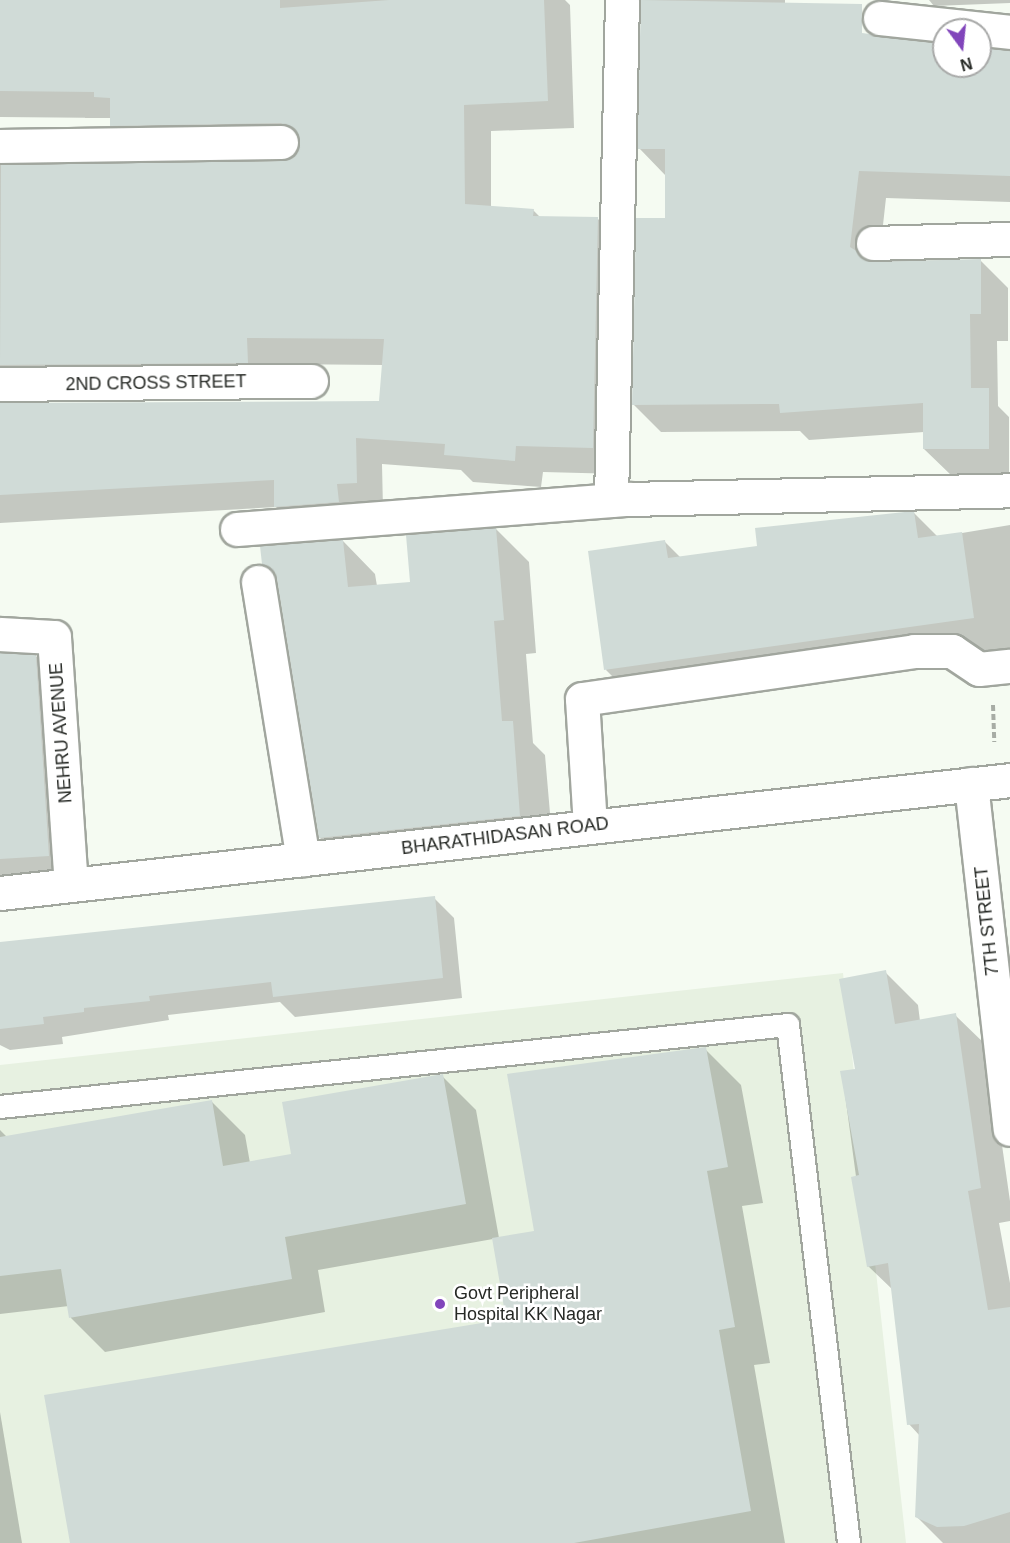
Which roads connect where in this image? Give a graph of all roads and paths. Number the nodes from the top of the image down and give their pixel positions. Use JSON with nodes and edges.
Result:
{"nodes":[{"id":1,"x":621,"y":0,"type":"edge"},
{"id":2,"x":880,"y":18,"type":"dead end"},
{"id":3,"x":1010,"y":32,"type":"edge"},
{"id":4,"x":281,"y":142,"type":"dead end"},
{"id":5,"x":0,"y":146,"type":"edge"},
{"id":6,"x":1010,"y":239,"type":"edge"},
{"id":7,"x":873,"y":243,"type":"dead end"},
{"id":8,"x":311,"y":381,"type":"dead end"},
{"id":9,"x":0,"y":384,"type":"edge"},
{"id":10,"x":1010,"y":490,"type":"edge"},
{"id":11,"x":611,"y":500,"type":"junction"},
{"id":12,"x":237,"y":529,"type":"dead end"},
{"id":13,"x":258,"y":582,"type":"dead end"},
{"id":14,"x":0,"y":634,"type":"edge"},
{"id":15,"x":1000,"y":667,"type":"edge"},
{"id":16,"x":993,"y":782,"type":"edge"},
{"id":17,"x":590,"y":826,"type":"junction"},
{"id":18,"x":303,"y":860,"type":"junction"},
{"id":19,"x":71,"y":884,"type":"junction"},
{"id":20,"x":0,"y":893,"type":"edge"},
{"id":21,"x":0,"y":1107,"type":"edge"},
{"id":22,"x":1010,"y":1129,"type":"edge"},
{"id":23,"x":849,"y":1543,"type":"edge"}],
"edges":[{"from":1,"to":11,"type":"street"},
{"from":2,"to":3,"type":"street"},
{"from":4,"to":5,"type":"street"},
{"from":6,"to":7,"type":"street"},
{"from":8,"to":9,"type":"street","name":"2ND CROSS STREET"},
{"from":10,"to":11,"type":"street"},
{"from":11,"to":12,"type":"street"},
{"from":13,"to":18,"type":"street"},
{"from":14,"to":19,"type":"street","name":"NEHRU AVENUE"},
{"from":15,"to":16,"type":"path"},
{"from":15,"to":17,"type":"street"},
{"from":16,"to":17,"type":"street","name":"BHARATHIDASAN ROAD"},
{"from":16,"to":22,"type":"street","name":"7TH STREET"},
{"from":17,"to":18,"type":"street","name":"BHARATHIDASAN ROAD"},
{"from":18,"to":19,"type":"street","name":"BHARATHIDASAN ROAD"},
{"from":19,"to":20,"type":"street","name":"BHARATHIDASAN ROAD"},
{"from":21,"to":23,"type":"lane"}]}
